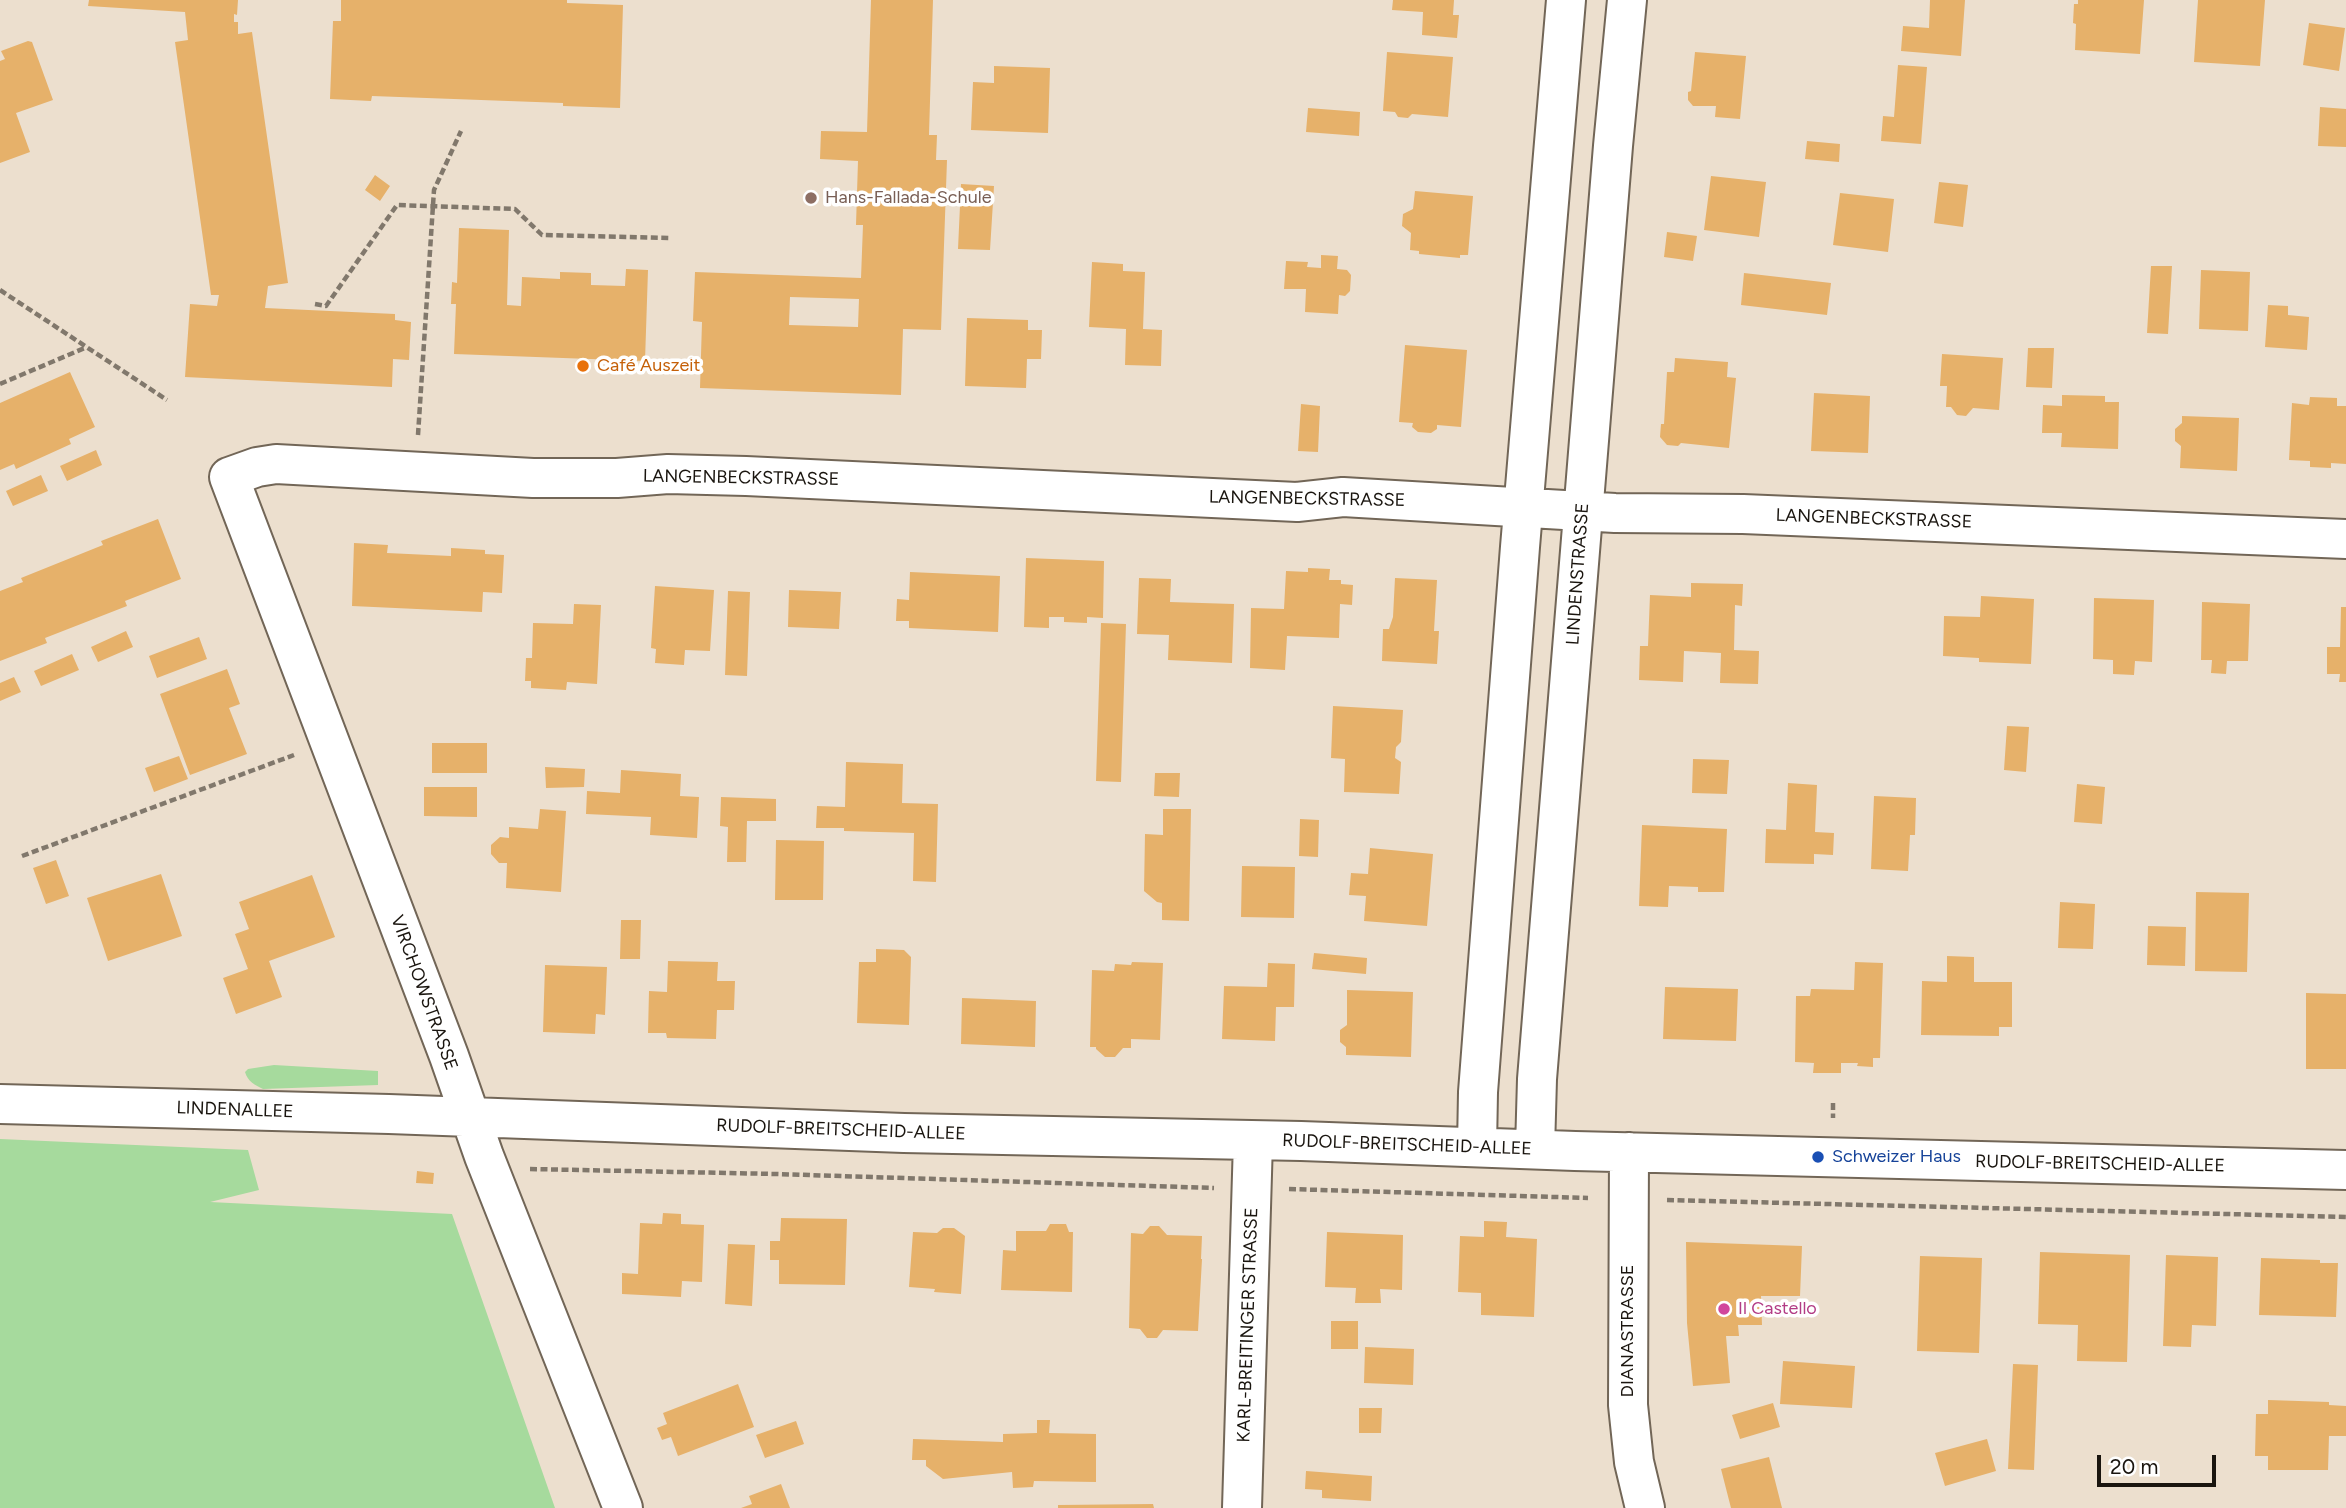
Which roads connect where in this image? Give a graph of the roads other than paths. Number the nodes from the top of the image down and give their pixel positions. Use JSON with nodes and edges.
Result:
{"nodes":[{"id":1,"x":1566,"y":0,"type":"edge"},
{"id":2,"x":1627,"y":0,"type":"edge"},
{"id":3,"x":229,"y":477,"type":"joint"},
{"id":4,"x":1524,"y":508,"type":"junction"},
{"id":5,"x":1583,"y":511,"type":"junction"},
{"id":6,"x":2346,"y":539,"type":"edge"},
{"id":7,"x":0,"y":1104,"type":"edge"},
{"id":8,"x":469,"y":1117,"type":"junction"},
{"id":9,"x":1253,"y":1141,"type":"junction"},
{"id":10,"x":1476,"y":1147,"type":"junction"},
{"id":11,"x":1535,"y":1149,"type":"junction"},
{"id":12,"x":1629,"y":1152,"type":"junction"},
{"id":13,"x":2346,"y":1170,"type":"edge"},
{"id":14,"x":623,"y":1508,"type":"edge"},
{"id":15,"x":1242,"y":1508,"type":"edge"},
{"id":16,"x":1645,"y":1508,"type":"edge"}],
"edges":[{"from":1,"to":4,"type":"street"},
{"from":2,"to":5,"type":"street","name":"LINDENSTRASSE"},
{"from":3,"to":4,"type":"street","name":"LANGENBECKSTRASSE"},
{"from":3,"to":8,"type":"street","name":"VIRCHOWSTRASSE"},
{"from":4,"to":5,"type":"street","name":"LANGENBECKSTRASSE"},
{"from":4,"to":10,"type":"street"},
{"from":5,"to":6,"type":"street","name":"LANGENBECKSTRASSE"},
{"from":5,"to":11,"type":"street","name":"LINDENSTRASSE"},
{"from":7,"to":8,"type":"street","name":"LINDENALLEE"},
{"from":8,"to":9,"type":"street","name":"RUDOLF-BREITSCHEID-ALLEE"},
{"from":8,"to":14,"type":"street","name":"VIRCHOWSTRASSE"},
{"from":9,"to":10,"type":"street","name":"RUDOLF-BREITSCHEID-ALLEE"},
{"from":9,"to":15,"type":"street","name":"KARL-BREITINGER STRASSE"},
{"from":10,"to":11,"type":"street","name":"RUDOLF-BREITSCHEID-ALLEE"},
{"from":11,"to":12,"type":"street","name":"RUDOLF-BREITSCHEID-ALLEE"},
{"from":12,"to":13,"type":"street","name":"RUDOLF-BREITSCHEID-ALLEE"},
{"from":12,"to":16,"type":"street","name":"DIANASTRASSE"}]}
